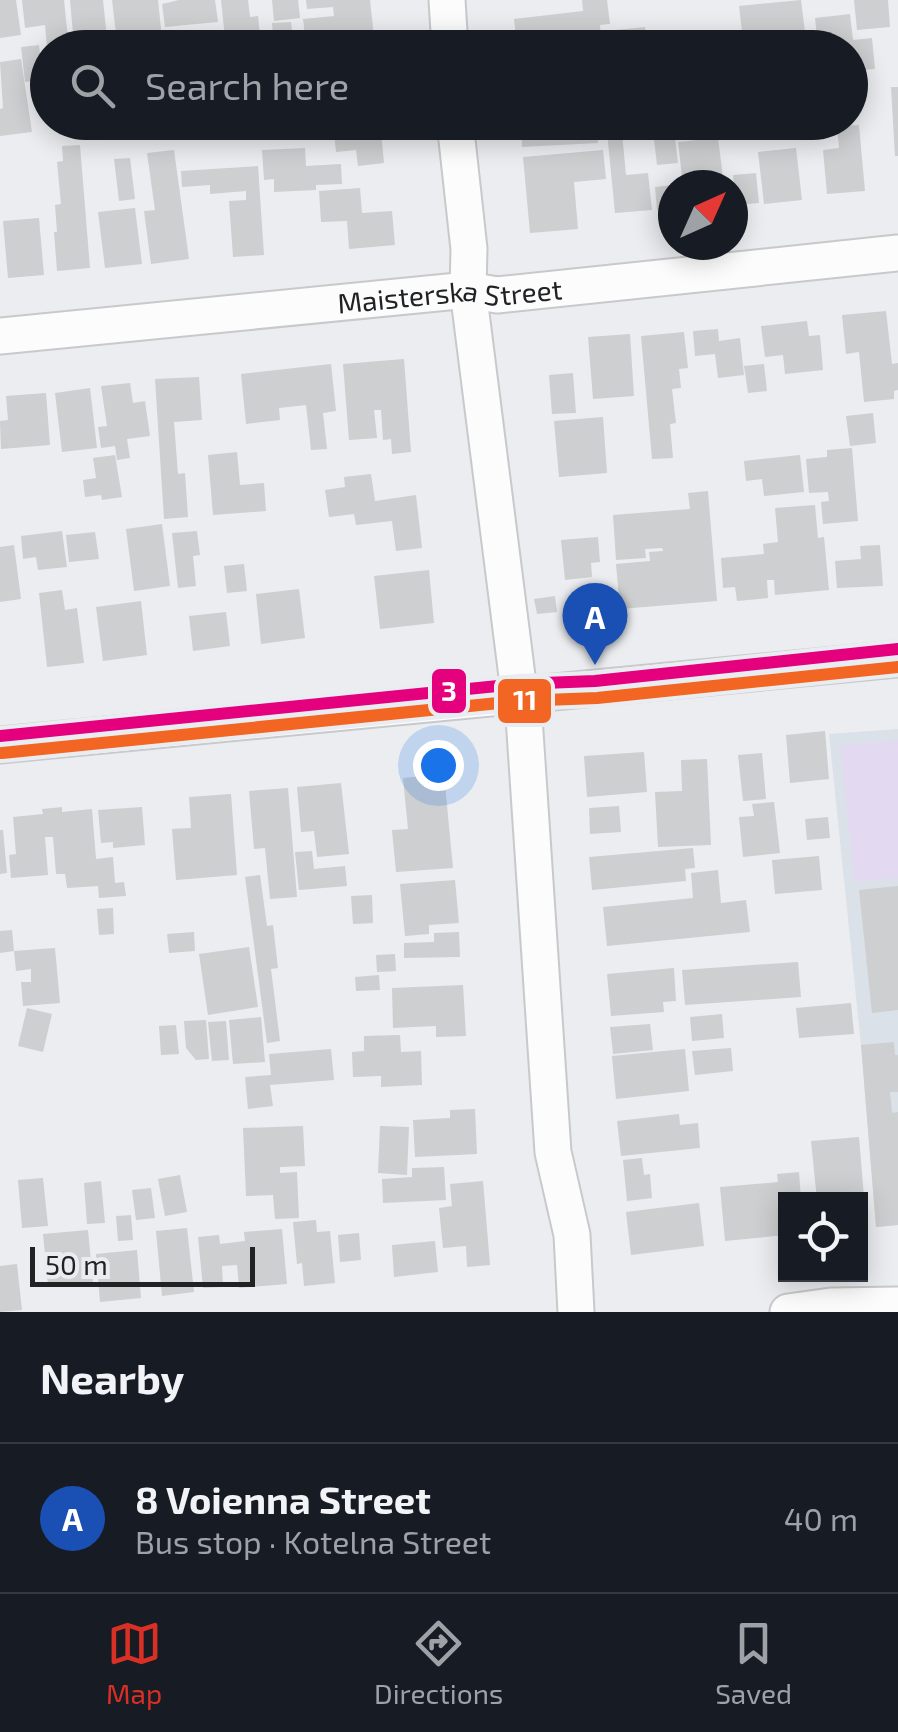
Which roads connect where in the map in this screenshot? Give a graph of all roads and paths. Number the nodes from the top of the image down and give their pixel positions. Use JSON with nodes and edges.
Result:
{"nodes":[{"id":1,"x":448,"y":0,"type":"edge"},
{"id":2,"x":449,"y":30,"type":"edge"},
{"id":3,"x":457,"y":140,"type":"edge"},
{"id":4,"x":898,"y":253,"type":"edge"},
{"id":5,"x":468,"y":290,"type":"junction"},
{"id":6,"x":0,"y":336,"type":"edge"},
{"id":7,"x":898,"y":659,"type":"edge"},
{"id":8,"x":521,"y":695,"type":"junction"},
{"id":9,"x":0,"y":745,"type":"edge"},
{"id":10,"x":898,"y":1306,"type":"edge"},
{"id":11,"x":576,"y":1312,"type":"edge"},
{"id":12,"x":788,"y":1312,"type":"edge"}],
"edges":[{"from":1,"to":2,"type":"street"},
{"from":3,"to":5,"type":"street"},
{"from":4,"to":5,"type":"street","name":"Maisterska Street"},
{"from":5,"to":6,"type":"street","name":"Maisterska Street"},
{"from":5,"to":8,"type":"street"},
{"from":7,"to":8,"type":"street"},
{"from":8,"to":9,"type":"street"},
{"from":8,"to":11,"type":"street"},
{"from":10,"to":12,"type":"street"}]}
